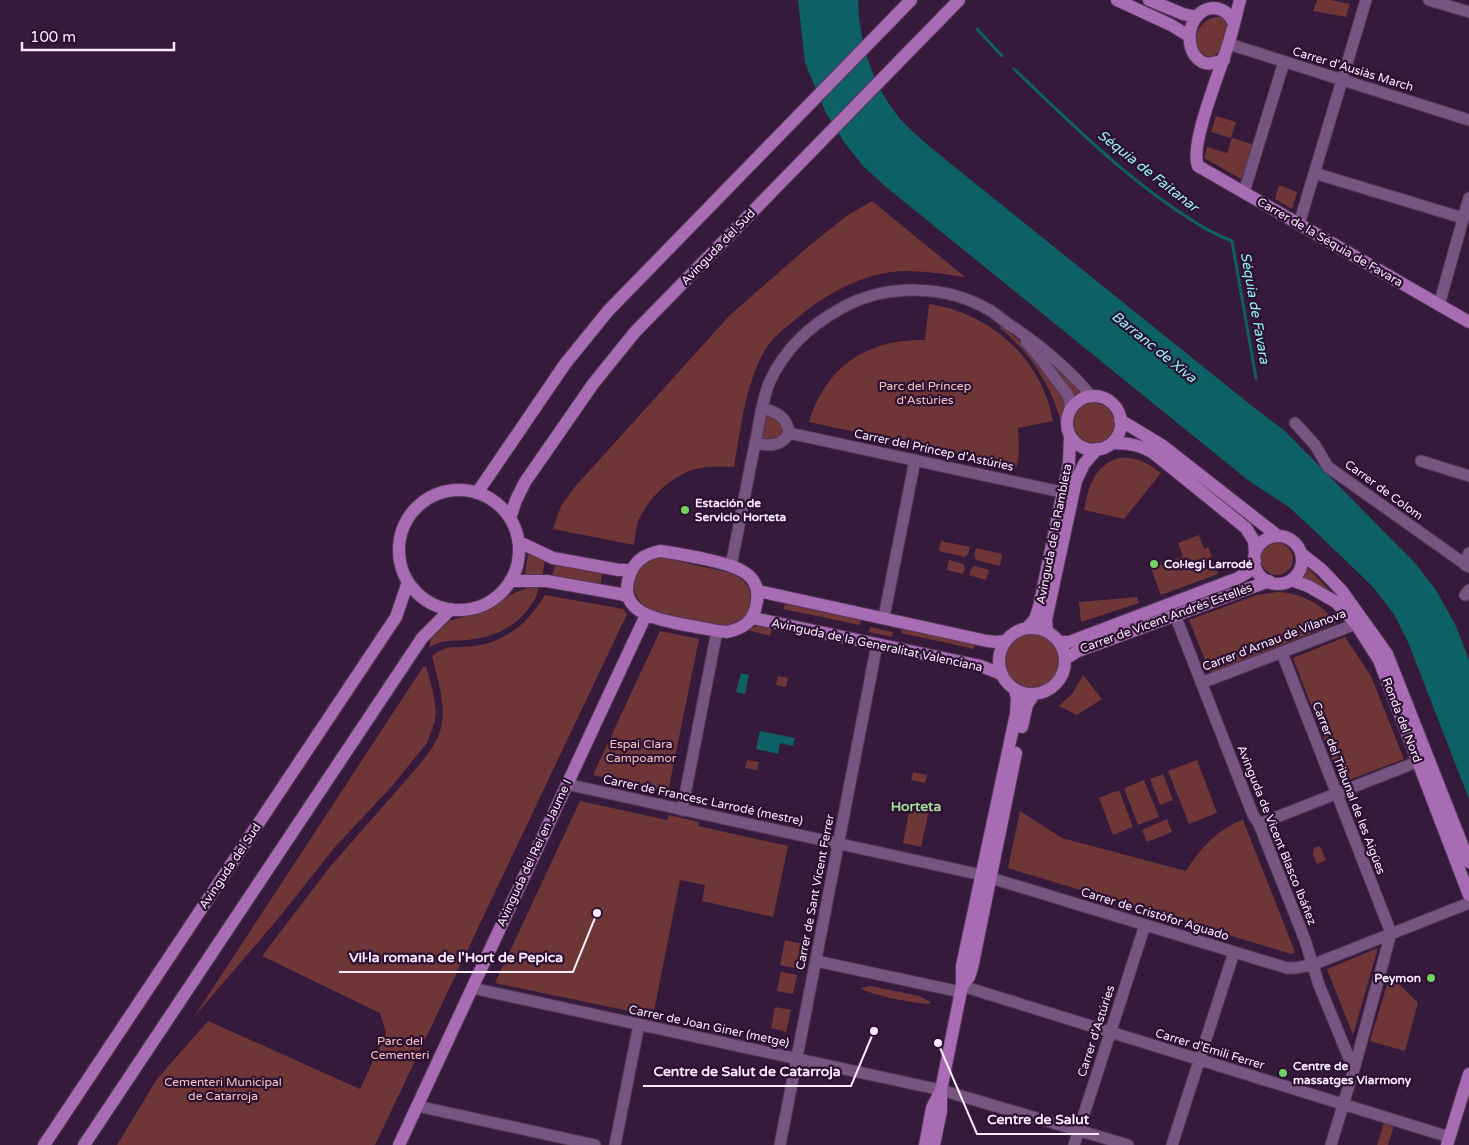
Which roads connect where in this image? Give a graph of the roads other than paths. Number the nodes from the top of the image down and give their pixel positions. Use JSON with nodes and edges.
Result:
{"nodes":[{"id":1,"x":911,"y":0,"type":"edge"},
{"id":2,"x":959,"y":0,"type":"edge"},
{"id":3,"x":1117,"y":0,"type":"edge"},
{"id":4,"x":1150,"y":0,"type":"edge"},
{"id":5,"x":1236,"y":0,"type":"edge"},
{"id":6,"x":1240,"y":0,"type":"edge"},
{"id":7,"x":1366,"y":0,"type":"edge"},
{"id":8,"x":1429,"y":0,"type":"edge"},
{"id":9,"x":1215,"y":8,"type":"junction"},
{"id":10,"x":1469,"y":12,"type":"edge"},
{"id":11,"x":1196,"y":17,"type":"junction"},
{"id":12,"x":1234,"y":23,"type":"junction"},
{"id":13,"x":1189,"y":36,"type":"junction"},
{"id":14,"x":1228,"y":44,"type":"junction"},
{"id":15,"x":1224,"y":60,"type":"junction"},
{"id":16,"x":1284,"y":62,"type":"junction"},
{"id":17,"x":1206,"y":64,"type":"junction"},
{"id":18,"x":1342,"y":80,"type":"junction"},
{"id":19,"x":1214,"y":86,"type":"junction"},
{"id":20,"x":1469,"y":120,"type":"edge"},
{"id":21,"x":1314,"y":173,"type":"junction"},
{"id":22,"x":1244,"y":192,"type":"junction"},
{"id":23,"x":1469,"y":198,"type":"edge"},
{"id":24,"x":1463,"y":218,"type":"junction"},
{"id":25,"x":1299,"y":224,"type":"junction"},
{"id":26,"x":1439,"y":305,"type":"junction"},
{"id":27,"x":1469,"y":322,"type":"edge"},
{"id":28,"x":1009,"y":324,"type":"junction"},
{"id":29,"x":1092,"y":396,"type":"junction"},
{"id":30,"x":762,"y":408,"type":"junction"},
{"id":31,"x":1070,"y":410,"type":"junction"},
{"id":32,"x":1120,"y":420,"type":"junction"},
{"id":33,"x":1295,"y":423,"type":"dead end"},
{"id":34,"x":790,"y":433,"type":"junction"},
{"id":35,"x":1070,"y":435,"type":"junction"},
{"id":36,"x":755,"y":443,"type":"junction"},
{"id":37,"x":1112,"y":443,"type":"junction"},
{"id":38,"x":1097,"y":450,"type":"junction"},
{"id":39,"x":914,"y":460,"type":"junction"},
{"id":40,"x":1421,"y":461,"type":"dead end"},
{"id":41,"x":1469,"y":476,"type":"edge"},
{"id":42,"x":477,"y":493,"type":"junction"},
{"id":43,"x":1068,"y":493,"type":"junction"},
{"id":44,"x":510,"y":518,"type":"junction"},
{"id":45,"x":1278,"y":536,"type":"junction"},
{"id":46,"x":519,"y":542,"type":"junction"},
{"id":47,"x":1469,"y":552,"type":"edge"},
{"id":48,"x":1302,"y":554,"type":"junction"},
{"id":49,"x":1255,"y":557,"type":"junction"},
{"id":50,"x":731,"y":565,"type":"junction"},
{"id":51,"x":1467,"y":566,"type":"edge"},
{"id":52,"x":632,"y":570,"type":"junction"},
{"id":53,"x":1291,"y":580,"type":"junction"},
{"id":54,"x":510,"y":581,"type":"junction"},
{"id":55,"x":1270,"y":581,"type":"junction"},
{"id":56,"x":408,"y":582,"type":"junction"},
{"id":57,"x":758,"y":591,"type":"junction"},
{"id":58,"x":628,"y":598,"type":"junction"},
{"id":59,"x":451,"y":609,"type":"junction"},
{"id":60,"x":646,"y":615,"type":"junction"},
{"id":61,"x":1175,"y":615,"type":"junction"},
{"id":62,"x":753,"y":618,"type":"junction"},
{"id":63,"x":884,"y":618,"type":"junction"},
{"id":64,"x":1356,"y":624,"type":"junction"},
{"id":65,"x":1027,"y":628,"type":"junction"},
{"id":66,"x":717,"y":631,"type":"junction"},
{"id":67,"x":1047,"y":632,"type":"junction"},
{"id":68,"x":1006,"y":641,"type":"junction"},
{"id":69,"x":1059,"y":642,"type":"junction"},
{"id":70,"x":877,"y":644,"type":"junction"},
{"id":71,"x":1282,"y":653,"type":"junction"},
{"id":72,"x":1065,"y":659,"type":"junction"},
{"id":73,"x":1001,"y":674,"type":"junction"},
{"id":74,"x":1202,"y":683,"type":"junction"},
{"id":75,"x":1015,"y":690,"type":"junction"},
{"id":76,"x":1034,"y":694,"type":"junction"},
{"id":77,"x":1417,"y":762,"type":"junction"},
{"id":78,"x":566,"y":784,"type":"junction"},
{"id":79,"x":1337,"y":794,"type":"junction"},
{"id":80,"x":682,"y":810,"type":"junction"},
{"id":81,"x":1259,"y":824,"type":"junction"},
{"id":82,"x":838,"y":843,"type":"junction"},
{"id":83,"x":1469,"y":862,"type":"edge"},
{"id":84,"x":986,"y":876,"type":"junction"},
{"id":85,"x":1469,"y":895,"type":"edge"},
{"id":86,"x":1469,"y":903,"type":"edge"},
{"id":87,"x":1145,"y":925,"type":"junction"},
{"id":88,"x":1391,"y":933,"type":"junction"},
{"id":89,"x":1234,"y":952,"type":"junction"},
{"id":90,"x":816,"y":961,"type":"junction"},
{"id":91,"x":1312,"y":964,"type":"junction"},
{"id":92,"x":472,"y":988,"type":"junction"},
{"id":93,"x":962,"y":989,"type":"junction"},
{"id":94,"x":639,"y":1024,"type":"junction"},
{"id":95,"x":1109,"y":1032,"type":"junction"},
{"id":96,"x":796,"y":1058,"type":"junction"},
{"id":97,"x":1200,"y":1060,"type":"junction"},
{"id":98,"x":1356,"y":1062,"type":"junction"},
{"id":99,"x":1469,"y":1074,"type":"edge"},
{"id":100,"x":941,"y":1090,"type":"junction"},
{"id":101,"x":1343,"y":1104,"type":"junction"},
{"id":102,"x":417,"y":1106,"type":"junction"},
{"id":103,"x":1078,"y":1130,"type":"junction"},
{"id":104,"x":1448,"y":1141,"type":"edge"},
{"id":105,"x":44,"y":1145,"type":"edge"},
{"id":106,"x":84,"y":1145,"type":"edge"},
{"id":107,"x":399,"y":1145,"type":"edge"},
{"id":108,"x":596,"y":1145,"type":"edge"},
{"id":109,"x":615,"y":1145,"type":"edge"},
{"id":110,"x":780,"y":1145,"type":"edge"},
{"id":111,"x":924,"y":1145,"type":"edge"},
{"id":112,"x":934,"y":1145,"type":"edge"},
{"id":113,"x":1074,"y":1145,"type":"edge"},
{"id":114,"x":1128,"y":1145,"type":"edge"},
{"id":115,"x":1172,"y":1145,"type":"edge"},
{"id":116,"x":1331,"y":1145,"type":"edge"}],
"edges":[{"from":1,"to":42,"type":"street"},
{"from":2,"to":44,"type":"street","name":"Avinguda del Sud"},
{"from":3,"to":13,"type":"street"},
{"from":4,"to":11,"type":"street"},
{"from":5,"to":9,"type":"street"},
{"from":6,"to":12,"type":"street"},
{"from":7,"to":18,"type":"street"},
{"from":8,"to":10,"type":"street"},
{"from":9,"to":11,"type":"street"},
{"from":9,"to":12,"type":"street"},
{"from":11,"to":13,"type":"street"},
{"from":12,"to":14,"type":"street"},
{"from":13,"to":17,"type":"street"},
{"from":14,"to":15,"type":"street"},
{"from":14,"to":16,"type":"street","name":"Carrer d'Ausiàs March"},
{"from":15,"to":17,"type":"street"},
{"from":15,"to":19,"type":"street"},
{"from":16,"to":18,"type":"street","name":"Carrer d'Ausiàs March"},
{"from":16,"to":22,"type":"street"},
{"from":17,"to":19,"type":"street"},
{"from":18,"to":20,"type":"street","name":"Carrer d'Ausiàs March"},
{"from":18,"to":21,"type":"street"},
{"from":19,"to":22,"type":"street","name":"Carrer de la Séquia de Favara"},
{"from":21,"to":24,"type":"street"},
{"from":21,"to":25,"type":"street"},
{"from":22,"to":25,"type":"street","name":"Carrer de la Séquia de Favara"},
{"from":23,"to":24,"type":"street"},
{"from":24,"to":26,"type":"street"},
{"from":25,"to":26,"type":"street","name":"Carrer de la Séquia de Favara"},
{"from":26,"to":27,"type":"street","name":"Carrer de la Séquia de Favara"},
{"from":28,"to":29,"type":"street"},
{"from":28,"to":30,"type":"street"},
{"from":28,"to":31,"type":"street"},
{"from":29,"to":31,"type":"street"},
{"from":29,"to":32,"type":"street"},
{"from":30,"to":34,"type":"street"},
{"from":30,"to":36,"type":"street"},
{"from":31,"to":35,"type":"street"},
{"from":32,"to":37,"type":"street"},
{"from":32,"to":45,"type":"street"},
{"from":33,"to":51,"type":"street","name":"Carrer de Colom"},
{"from":34,"to":36,"type":"street"},
{"from":34,"to":39,"type":"street","name":"Carrer del Príncep d'Astúries"},
{"from":35,"to":38,"type":"street"},
{"from":35,"to":43,"type":"street","name":"Avinguda de la Rambleta"},
{"from":36,"to":50,"type":"street"},
{"from":37,"to":38,"type":"street"},
{"from":37,"to":49,"type":"street"},
{"from":38,"to":43,"type":"street","name":"Avinguda de la Rambleta"},
{"from":39,"to":43,"type":"street","name":"Carrer del Príncep d'Astúries"},
{"from":39,"to":63,"type":"street"},
{"from":40,"to":41,"type":"street"},
{"from":42,"to":44,"type":"street"},
{"from":42,"to":56,"type":"street"},
{"from":43,"to":65,"type":"street","name":"Avinguda de la Rambleta"},
{"from":43,"to":67,"type":"street","name":"Avinguda de la Rambleta"},
{"from":44,"to":46,"type":"street"},
{"from":45,"to":48,"type":"street"},
{"from":45,"to":49,"type":"street"},
{"from":46,"to":52,"type":"street"},
{"from":46,"to":54,"type":"street"},
{"from":47,"to":51,"type":"street"},
{"from":48,"to":53,"type":"street"},
{"from":48,"to":83,"type":"street","name":"Ronda del Nord"},
{"from":49,"to":55,"type":"street"},
{"from":49,"to":69,"type":"street","name":"Carrer de Vicent Andrés Estellés"},
{"from":50,"to":52,"type":"street"},
{"from":50,"to":57,"type":"street"},
{"from":52,"to":58,"type":"street"},
{"from":53,"to":55,"type":"street"},
{"from":53,"to":64,"type":"street","name":"Ronda del Nord"},
{"from":54,"to":58,"type":"street"},
{"from":54,"to":59,"type":"street"},
{"from":55,"to":61,"type":"street","name":"Carrer de Vicent Andrés Estellés"},
{"from":56,"to":59,"type":"street"},
{"from":56,"to":105,"type":"street","name":"Avinguda del Sud"},
{"from":57,"to":62,"type":"street"},
{"from":57,"to":63,"type":"street"},
{"from":58,"to":60,"type":"street"},
{"from":59,"to":106,"type":"street"},
{"from":60,"to":66,"type":"street"},
{"from":60,"to":78,"type":"street","name":"Avinguda del Rei en Jaume I"},
{"from":61,"to":72,"type":"street","name":"Carrer de Vicent Andrés Estellés"},
{"from":61,"to":74,"type":"street","name":"Avinguda de Vicent Blasco Ibáñez"},
{"from":62,"to":66,"type":"street"},
{"from":62,"to":70,"type":"street","name":"Avinguda de la Generalitat Valenciana"},
{"from":63,"to":68,"type":"street"},
{"from":64,"to":71,"type":"street","name":"Carrer d'Arnau de Vilanova"},
{"from":64,"to":77,"type":"street","name":"Ronda del Nord"},
{"from":65,"to":67,"type":"street"},
{"from":65,"to":68,"type":"street"},
{"from":66,"to":80,"type":"street"},
{"from":67,"to":69,"type":"street"},
{"from":68,"to":73,"type":"street"},
{"from":69,"to":72,"type":"street"},
{"from":70,"to":73,"type":"street","name":"Avinguda de la Generalitat Valenciana"},
{"from":70,"to":82,"type":"street","name":"Carrer de Sant Vicent Ferrer"},
{"from":71,"to":74,"type":"street","name":"Carrer d'Arnau de Vilanova"},
{"from":71,"to":79,"type":"street","name":"Carrer del Tribunal de les Aigües"},
{"from":72,"to":76,"type":"street"},
{"from":73,"to":75,"type":"street"},
{"from":74,"to":81,"type":"street","name":"Avinguda de Vicent Blasco Ibáñez"},
{"from":75,"to":76,"type":"street"},
{"from":75,"to":84,"type":"street"},
{"from":76,"to":84,"type":"street"},
{"from":77,"to":79,"type":"street"},
{"from":77,"to":85,"type":"street","name":"Ronda del Nord"},
{"from":78,"to":80,"type":"street","name":"Carrer de Francesc Larrodé (mestre)"},
{"from":78,"to":92,"type":"street","name":"Avinguda del Rei en Jaume I"},
{"from":79,"to":81,"type":"street"},
{"from":79,"to":88,"type":"street","name":"Carrer del Tribunal de les Aigües"},
{"from":80,"to":82,"type":"street","name":"Carrer de Francesc Larrodé (mestre)"},
{"from":81,"to":91,"type":"street","name":"Avinguda de Vicent Blasco Ibáñez"},
{"from":82,"to":84,"type":"street","name":"Carrer de Francesc Larrodé (mestre)"},
{"from":82,"to":90,"type":"street","name":"Carrer de Sant Vicent Ferrer"},
{"from":84,"to":87,"type":"street","name":"Carrer de Cristòfor Aguado"},
{"from":84,"to":93,"type":"street"},
{"from":86,"to":88,"type":"street","name":"Carrer de Cristòfor Aguado"},
{"from":87,"to":89,"type":"street","name":"Carrer de Cristòfor Aguado"},
{"from":87,"to":95,"type":"street","name":"Carrer d'Astúries"},
{"from":88,"to":91,"type":"street","name":"Carrer de Cristòfor Aguado"},
{"from":88,"to":98,"type":"street"},
{"from":89,"to":91,"type":"street","name":"Carrer de Cristòfor Aguado"},
{"from":89,"to":97,"type":"street"},
{"from":90,"to":93,"type":"street","name":"Carrer d'Emili Ferrer"},
{"from":90,"to":96,"type":"street","name":"Carrer de Sant Vicent Ferrer"},
{"from":91,"to":98,"type":"street","name":"Avinguda de Vicent Blasco Ibáñez"},
{"from":92,"to":94,"type":"street","name":"Carrer de Joan Giner (metge)"},
{"from":92,"to":102,"type":"street","name":"Avinguda del Rei en Jaume I"},
{"from":93,"to":95,"type":"street","name":"Carrer d'Emili Ferrer"},
{"from":93,"to":100,"type":"street"},
{"from":94,"to":96,"type":"street","name":"Carrer de Joan Giner (metge)"},
{"from":94,"to":109,"type":"street"},
{"from":95,"to":97,"type":"street","name":"Carrer d'Emili Ferrer"},
{"from":95,"to":103,"type":"street","name":"Carrer d'Astúries"},
{"from":96,"to":100,"type":"street","name":"Carrer de Joan Giner (metge)"},
{"from":96,"to":110,"type":"street","name":"Carrer de Sant Vicent Ferrer"},
{"from":97,"to":101,"type":"street","name":"Carrer d'Emili Ferrer"},
{"from":97,"to":115,"type":"street"},
{"from":98,"to":101,"type":"street"},
{"from":99,"to":104,"type":"street"},
{"from":100,"to":103,"type":"street","name":"Carrer de Joan Giner (metge)"},
{"from":100,"to":111,"type":"street"},
{"from":100,"to":112,"type":"street"},
{"from":101,"to":104,"type":"street","name":"Carrer d'Emili Ferrer"},
{"from":101,"to":116,"type":"street"},
{"from":102,"to":107,"type":"street","name":"Avinguda del Rei en Jaume I"},
{"from":102,"to":108,"type":"street"},
{"from":103,"to":113,"type":"street","name":"Carrer d'Astúries"},
{"from":103,"to":114,"type":"street","name":"Carrer de Joan Giner (metge)"}]}
